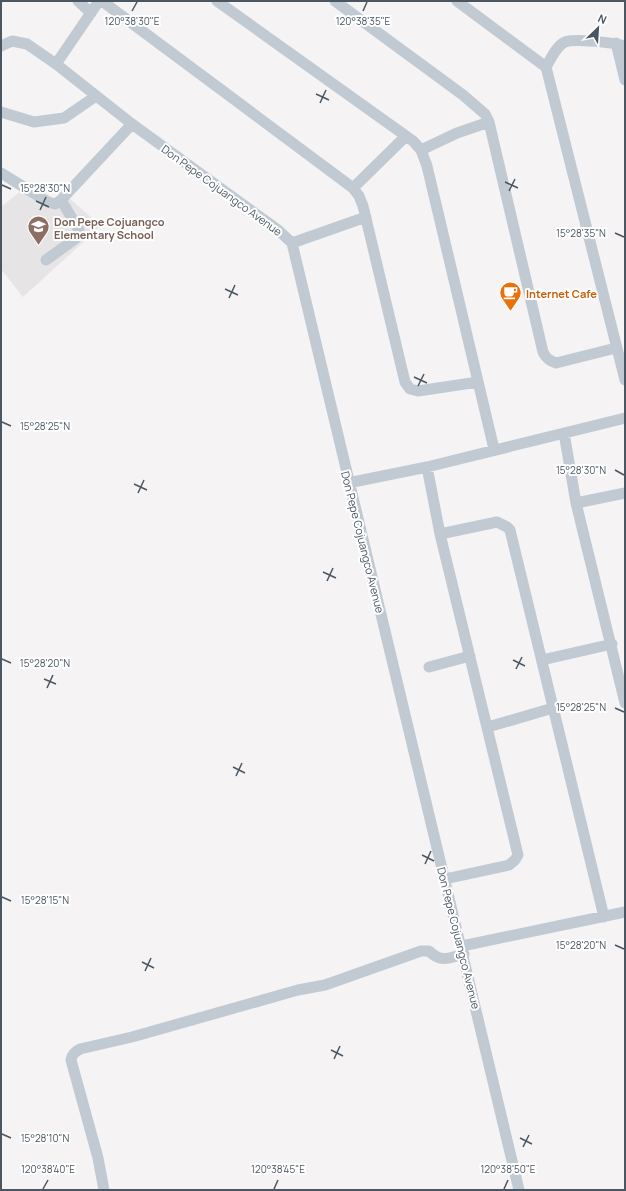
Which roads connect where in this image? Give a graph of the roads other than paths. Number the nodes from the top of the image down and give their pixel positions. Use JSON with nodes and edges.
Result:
{"nodes":[{"id":1,"x":78,"y":1,"type":"edge"},
{"id":2,"x":98,"y":1,"type":"edge"},
{"id":3,"x":102,"y":1,"type":"edge"},
{"id":4,"x":217,"y":1,"type":"edge"},
{"id":5,"x":334,"y":1,"type":"edge"},
{"id":6,"x":457,"y":1,"type":"edge"},
{"id":7,"x":91,"y":13,"type":"junction"},
{"id":8,"x":620,"y":45,"type":"edge"},
{"id":9,"x":1,"y":46,"type":"edge"},
{"id":10,"x":56,"y":64,"type":"junction"},
{"id":11,"x":546,"y":67,"type":"junction"},
{"id":12,"x":625,"y":80,"type":"edge"},
{"id":13,"x":96,"y":96,"type":"junction"},
{"id":14,"x":1,"y":112,"type":"edge"},
{"id":15,"x":489,"y":122,"type":"junction"},
{"id":16,"x":132,"y":124,"type":"junction"},
{"id":17,"x":406,"y":136,"type":"junction"},
{"id":18,"x":421,"y":150,"type":"junction"},
{"id":19,"x":1,"y":173,"type":"edge"},
{"id":20,"x":353,"y":188,"type":"junction"},
{"id":21,"x":61,"y":200,"type":"junction"},
{"id":22,"x":366,"y":217,"type":"junction"},
{"id":23,"x":292,"y":243,"type":"junction"},
{"id":24,"x":46,"y":260,"type":"dead end"},
{"id":25,"x":616,"y":348,"type":"junction"},
{"id":26,"x":625,"y":380,"type":"edge"},
{"id":27,"x":478,"y":382,"type":"junction"},
{"id":28,"x":625,"y":418,"type":"edge"},
{"id":29,"x":564,"y":433,"type":"junction"},
{"id":30,"x":494,"y":449,"type":"junction"},
{"id":31,"x":427,"y":467,"type":"junction"},
{"id":32,"x":348,"y":483,"type":"junction"},
{"id":33,"x":625,"y":493,"type":"edge"},
{"id":34,"x":576,"y":503,"type":"junction"},
{"id":35,"x":440,"y":534,"type":"junction"},
{"id":36,"x":612,"y":644,"type":"junction"},
{"id":37,"x":470,"y":656,"type":"junction"},
{"id":38,"x":542,"y":660,"type":"junction"},
{"id":39,"x":429,"y":667,"type":"dead end"},
{"id":40,"x":625,"y":702,"type":"edge"},
{"id":41,"x":553,"y":708,"type":"junction"},
{"id":42,"x":488,"y":727,"type":"junction"},
{"id":43,"x":445,"y":879,"type":"junction"},
{"id":44,"x":625,"y":912,"type":"edge"},
{"id":45,"x":604,"y":917,"type":"junction"},
{"id":46,"x":463,"y":950,"type":"junction"},
{"id":47,"x":104,"y":1190,"type":"edge"},
{"id":48,"x":519,"y":1190,"type":"edge"}],
"edges":[{"from":1,"to":7,"type":"street"},
{"from":2,"to":7,"type":"street"},
{"from":3,"to":20,"type":"street"},
{"from":4,"to":17,"type":"street"},
{"from":5,"to":15,"type":"street"},
{"from":6,"to":11,"type":"street"},
{"from":7,"to":10,"type":"street"},
{"from":8,"to":11,"type":"street"},
{"from":8,"to":12,"type":"street"},
{"from":9,"to":10,"type":"street","name":"Don Pepe Cojuangco Avenue"},
{"from":10,"to":13,"type":"street","name":"Don Pepe Cojuangco Avenue"},
{"from":11,"to":25,"type":"street"},
{"from":13,"to":14,"type":"street"},
{"from":13,"to":16,"type":"street","name":"Don Pepe Cojuangco Avenue"},
{"from":15,"to":18,"type":"street"},
{"from":15,"to":25,"type":"street"},
{"from":16,"to":21,"type":"street"},
{"from":16,"to":23,"type":"street","name":"Don Pepe Cojuangco Avenue"},
{"from":17,"to":18,"type":"street"},
{"from":17,"to":20,"type":"street"},
{"from":18,"to":27,"type":"street"},
{"from":19,"to":21,"type":"street"},
{"from":20,"to":22,"type":"street"},
{"from":21,"to":24,"type":"street"},
{"from":22,"to":23,"type":"street"},
{"from":22,"to":27,"type":"street"},
{"from":23,"to":32,"type":"street","name":"Don Pepe Cojuangco Avenue"},
{"from":25,"to":26,"type":"street"},
{"from":27,"to":30,"type":"street"},
{"from":28,"to":29,"type":"street"},
{"from":29,"to":30,"type":"street"},
{"from":29,"to":34,"type":"street"},
{"from":30,"to":31,"type":"street"},
{"from":31,"to":32,"type":"street"},
{"from":31,"to":35,"type":"street"},
{"from":32,"to":43,"type":"street","name":"Don Pepe Cojuangco Avenue"},
{"from":33,"to":34,"type":"street"},
{"from":34,"to":36,"type":"street"},
{"from":35,"to":37,"type":"street"},
{"from":35,"to":38,"type":"street"},
{"from":36,"to":38,"type":"street"},
{"from":36,"to":40,"type":"street"},
{"from":37,"to":39,"type":"street"},
{"from":37,"to":42,"type":"street"},
{"from":38,"to":41,"type":"street"},
{"from":41,"to":42,"type":"street"},
{"from":41,"to":45,"type":"street"},
{"from":42,"to":43,"type":"street"},
{"from":43,"to":46,"type":"street","name":"Don Pepe Cojuangco Avenue"},
{"from":44,"to":45,"type":"street"},
{"from":45,"to":46,"type":"street"},
{"from":46,"to":47,"type":"street"},
{"from":46,"to":48,"type":"street","name":"Don Pepe Cojuangco Avenue"}]}
